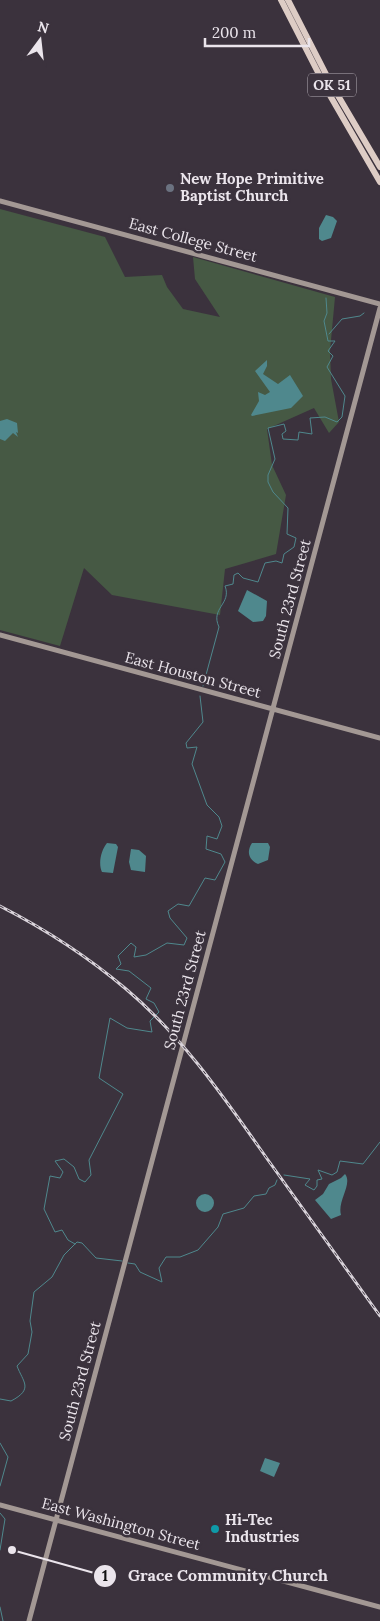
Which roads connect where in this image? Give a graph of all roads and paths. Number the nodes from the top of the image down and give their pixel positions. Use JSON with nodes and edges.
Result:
{"nodes":[{"id":1,"x":281,"y":0,"type":"edge"},
{"id":2,"x":288,"y":0,"type":"edge"},
{"id":3,"x":380,"y":167,"type":"edge"},
{"id":4,"x":380,"y":182,"type":"edge"},
{"id":5,"x":0,"y":201,"type":"edge"},
{"id":6,"x":380,"y":304,"type":"edge"},
{"id":7,"x":380,"y":308,"type":"edge"},
{"id":8,"x":0,"y":635,"type":"edge"},
{"id":9,"x":273,"y":709,"type":"junction"},
{"id":10,"x":380,"y":738,"type":"edge"},
{"id":11,"x":1,"y":1505,"type":"edge"},
{"id":12,"x":57,"y":1520,"type":"junction"},
{"id":13,"x":380,"y":1607,"type":"edge"},
{"id":14,"x":30,"y":1621,"type":"edge"}],
"edges":[{"from":1,"to":4,"type":"highway","number":"OK 51"},
{"from":2,"to":3,"type":"highway","number":"OK 51"},
{"from":5,"to":6,"type":"main road","name":"East College Street"},
{"from":7,"to":9,"type":"main road","name":"South 23rd Street"},
{"from":8,"to":9,"type":"main road","name":"East Houston Street"},
{"from":9,"to":10,"type":"main road","name":"East Houston Street"},
{"from":9,"to":12,"type":"main road","name":"South 23rd Street"},
{"from":11,"to":12,"type":"main road","name":"East Washington Street"},
{"from":12,"to":13,"type":"main road","name":"East Washington Street"},
{"from":12,"to":14,"type":"main road","name":"South 23rd Street"}]}
